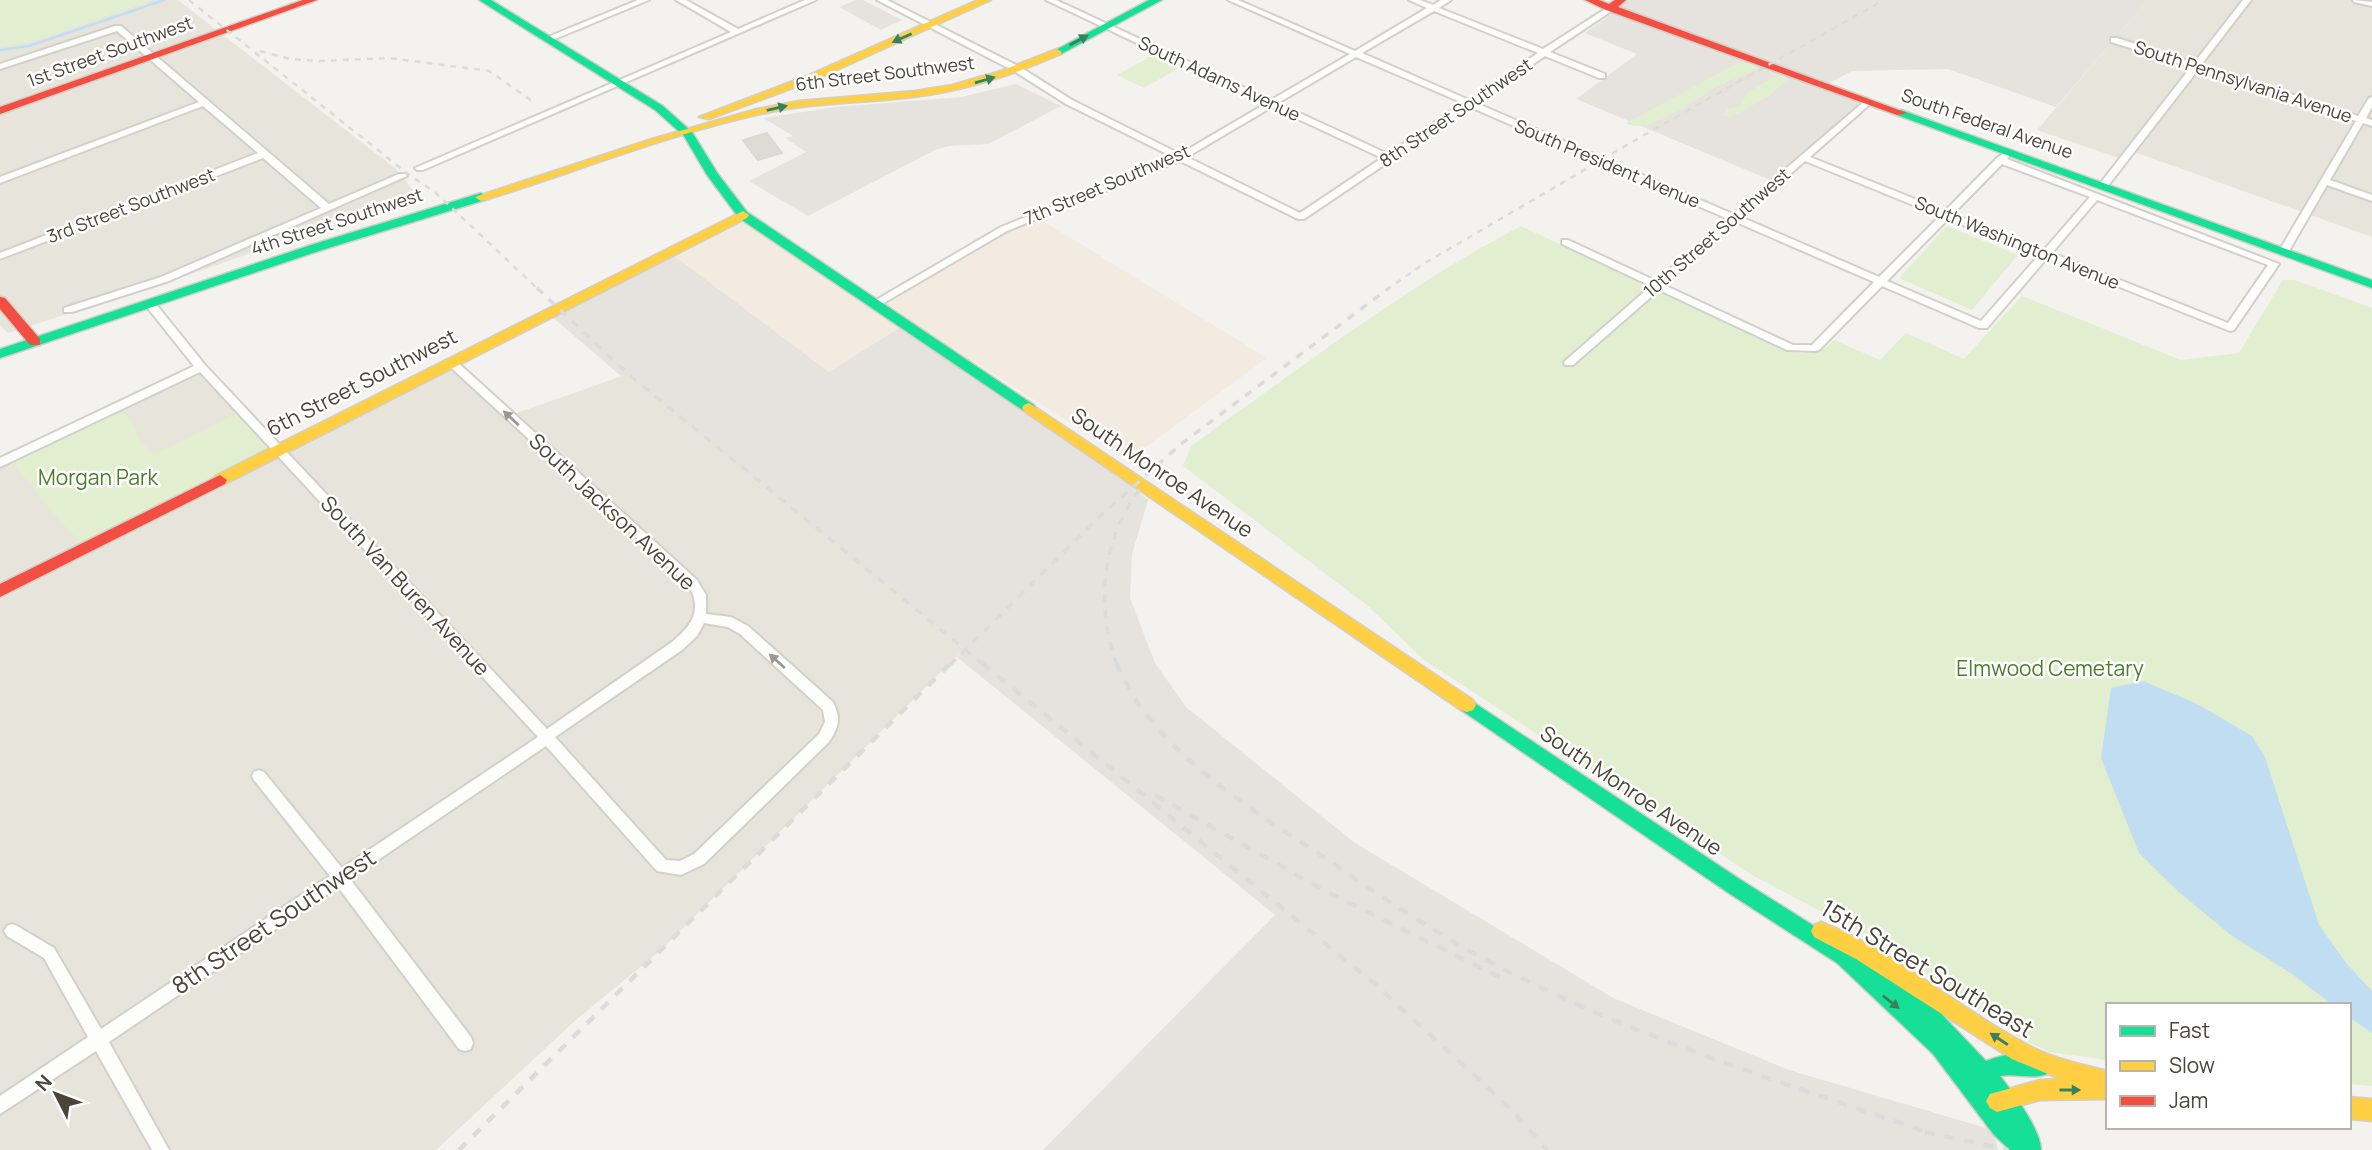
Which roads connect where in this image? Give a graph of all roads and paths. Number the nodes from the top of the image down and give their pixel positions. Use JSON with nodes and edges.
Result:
{"nodes":[{"id":1,"x":312,"y":0,"type":"edge"},
{"id":2,"x":484,"y":0,"type":"edge"},
{"id":3,"x":645,"y":0,"type":"edge"},
{"id":4,"x":680,"y":0,"type":"edge"},
{"id":5,"x":812,"y":0,"type":"edge"},
{"id":6,"x":881,"y":0,"type":"edge"},
{"id":7,"x":986,"y":0,"type":"edge"},
{"id":8,"x":1050,"y":0,"type":"edge"},
{"id":9,"x":1157,"y":0,"type":"edge"},
{"id":10,"x":1232,"y":0,"type":"edge"},
{"id":11,"x":1413,"y":0,"type":"edge"},
{"id":12,"x":1447,"y":0,"type":"edge"},
{"id":13,"x":1590,"y":0,"type":"edge"},
{"id":14,"x":2247,"y":0,"type":"edge"},
{"id":15,"x":2357,"y":0,"type":"edge"},
{"id":16,"x":1616,"y":4,"type":"edge"},
{"id":17,"x":2372,"y":4,"type":"edge"},
{"id":18,"x":1433,"y":8,"type":"junction"},
{"id":19,"x":932,"y":25,"type":"junction"},
{"id":20,"x":1105,"y":26,"type":"junction"},
{"id":21,"x":118,"y":28,"type":"joint"},
{"id":22,"x":737,"y":32,"type":"junction"},
{"id":23,"x":548,"y":39,"type":"junction"},
{"id":24,"x":2115,"y":40,"type":"dead end"},
{"id":25,"x":1544,"y":53,"type":"junction"},
{"id":26,"x":1354,"y":54,"type":"junction"},
{"id":27,"x":151,"y":57,"type":"junction"},
{"id":28,"x":2196,"y":66,"type":"junction"},
{"id":29,"x":2,"y":67,"type":"edge"},
{"id":30,"x":1017,"y":69,"type":"junction"},
{"id":31,"x":1602,"y":76,"type":"dead end"},
{"id":32,"x":618,"y":83,"type":"junction"},
{"id":33,"x":2372,"y":100,"type":"edge"},
{"id":34,"x":203,"y":103,"type":"junction"},
{"id":35,"x":1866,"y":103,"type":"junction"},
{"id":36,"x":1271,"y":104,"type":"junction"},
{"id":37,"x":1469,"y":104,"type":"junction"},
{"id":38,"x":0,"y":111,"type":"edge"},
{"id":39,"x":2361,"y":120,"type":"junction"},
{"id":40,"x":2372,"y":123,"type":"edge"},
{"id":41,"x":684,"y":130,"type":"junction"},
{"id":42,"x":262,"y":155,"type":"junction"},
{"id":43,"x":2005,"y":156,"type":"junction"},
{"id":44,"x":1179,"y":158,"type":"junction"},
{"id":45,"x":1388,"y":158,"type":"junction"},
{"id":46,"x":1804,"y":158,"type":"junction"},
{"id":47,"x":420,"y":169,"type":"dead end"},
{"id":48,"x":402,"y":176,"type":"dead end"},
{"id":49,"x":0,"y":180,"type":"edge"},
{"id":50,"x":2325,"y":181,"type":"junction"},
{"id":51,"x":2100,"y":191,"type":"junction"},
{"id":52,"x":2372,"y":198,"type":"edge"},
{"id":53,"x":327,"y":208,"type":"junction"},
{"id":54,"x":743,"y":215,"type":"junction"},
{"id":55,"x":1944,"y":215,"type":"junction"},
{"id":56,"x":1734,"y":218,"type":"junction"},
{"id":57,"x":1565,"y":242,"type":"dead end"},
{"id":58,"x":2046,"y":255,"type":"junction"},
{"id":59,"x":0,"y":256,"type":"edge"},
{"id":60,"x":2279,"y":257,"type":"junction"},
{"id":61,"x":1880,"y":282,"type":"junction"},
{"id":62,"x":2372,"y":284,"type":"edge"},
{"id":63,"x":1657,"y":286,"type":"junction"},
{"id":64,"x":0,"y":301,"type":"edge"},
{"id":65,"x":150,"y":305,"type":"junction"},
{"id":66,"x":875,"y":305,"type":"junction"},
{"id":67,"x":68,"y":310,"type":"dead end"},
{"id":68,"x":32,"y":338,"type":"junction"},
{"id":69,"x":0,"y":343,"type":"edge"},
{"id":70,"x":1791,"y":348,"type":"joint"},
{"id":71,"x":0,"y":354,"type":"edge"},
{"id":72,"x":451,"y":362,"type":"junction"},
{"id":73,"x":1569,"y":363,"type":"dead end"},
{"id":74,"x":201,"y":367,"type":"junction"},
{"id":75,"x":278,"y":449,"type":"junction"},
{"id":76,"x":0,"y":463,"type":"edge"},
{"id":77,"x":0,"y":591,"type":"edge"},
{"id":78,"x":700,"y":618,"type":"junction"},
{"id":79,"x":546,"y":737,"type":"junction"},
{"id":80,"x":259,"y":776,"type":"dead end"},
{"id":81,"x":662,"y":866,"type":"joint"},
{"id":82,"x":340,"y":877,"type":"junction"},
{"id":83,"x":1734,"y":886,"type":"junction"},
{"id":84,"x":12,"y":930,"type":"dead end"},
{"id":85,"x":1842,"y":956,"type":"junction"},
{"id":86,"x":100,"y":1039,"type":"junction"},
{"id":87,"x":464,"y":1043,"type":"dead end"},
{"id":88,"x":2060,"y":1069,"type":"junction"},
{"id":89,"x":1984,"y":1073,"type":"junction"},
{"id":90,"x":2106,"y":1081,"type":"edge"},
{"id":91,"x":2106,"y":1089,"type":"edge"},
{"id":92,"x":1979,"y":1096,"type":"junction"},
{"id":93,"x":2005,"y":1099,"type":"junction"},
{"id":94,"x":0,"y":1106,"type":"edge"},
{"id":95,"x":2351,"y":1108,"type":"edge"},
{"id":96,"x":2372,"y":1110,"type":"edge"},
{"id":97,"x":162,"y":1150,"type":"edge"},
{"id":98,"x":2025,"y":1150,"type":"edge"},
{"id":99,"x":2031,"y":1150,"type":"edge"}],
"edges":[{"from":1,"to":27,"type":"main road","name":"1st Street Southwest"},
{"from":2,"to":23,"type":"main road","name":"South Monroe Avenue"},
{"from":3,"to":23,"type":"street"},
{"from":4,"to":22,"type":"street"},
{"from":5,"to":22,"type":"street","name":"4th Street Southwest"},
{"from":6,"to":19,"type":"street"},
{"from":7,"to":19,"type":"main road"},
{"from":8,"to":20,"type":"street","name":"South Adams Avenue"},
{"from":9,"to":20,"type":"main road","name":"6th Street Southwest"},
{"from":10,"to":26,"type":"street","name":"South President Avenue"},
{"from":11,"to":18,"type":"street"},
{"from":12,"to":18,"type":"street","name":"7th Street Southwest"},
{"from":13,"to":16,"type":"main road","name":"South Federal Avenue"},
{"from":14,"to":28,"type":"street"},
{"from":15,"to":17,"type":"street"},
{"from":16,"to":25,"type":"street","name":"8th Street Southwest"},
{"from":16,"to":35,"type":"main road","name":"South Federal Avenue"},
{"from":18,"to":25,"type":"street"},
{"from":18,"to":26,"type":"street","name":"7th Street Southwest"},
{"from":19,"to":30,"type":"street"},
{"from":19,"to":41,"type":"main road","one_way":true},
{"from":30,"to":20,"type":"main road","name":"6th Street Southwest","one_way":true},
{"from":20,"to":36,"type":"street","name":"South Adams Avenue"},
{"from":21,"to":27,"type":"street"},
{"from":21,"to":29,"type":"street"},
{"from":22,"to":32,"type":"street","name":"4th Street Southwest"},
{"from":23,"to":32,"type":"main road","name":"South Monroe Avenue"},
{"from":24,"to":28,"type":"street","name":"South Pennsylvania Avenue"},
{"from":25,"to":31,"type":"street"},
{"from":25,"to":37,"type":"street","name":"8th Street Southwest"},
{"from":26,"to":36,"type":"street","name":"7th Street Southwest"},
{"from":26,"to":37,"type":"street","name":"South President Avenue"},
{"from":27,"to":34,"type":"street"},
{"from":27,"to":38,"type":"main road","name":"1st Street Southwest"},
{"from":28,"to":39,"type":"street","name":"South Pennsylvania Avenue"},
{"from":28,"to":51,"type":"street"},
{"from":41,"to":30,"type":"main road","name":"6th Street Southwest","one_way":true},
{"from":30,"to":44,"type":"street"},
{"from":32,"to":41,"type":"main road","name":"South Monroe Avenue"},
{"from":32,"to":47,"type":"street","name":"4th Street Southwest"},
{"from":33,"to":39,"type":"street"},
{"from":34,"to":42,"type":"street"},
{"from":34,"to":49,"type":"street"},
{"from":35,"to":43,"type":"main road","name":"South Federal Avenue"},
{"from":35,"to":46,"type":"street","name":"10th Street Southwest"},
{"from":36,"to":44,"type":"street","name":"7th Street Southwest"},
{"from":36,"to":45,"type":"street","name":"South Adams Avenue"},
{"from":37,"to":45,"type":"street","name":"8th Street Southwest"},
{"from":37,"to":56,"type":"street","name":"South President Avenue"},
{"from":39,"to":40,"type":"street","name":"South Pennsylvania Avenue"},
{"from":39,"to":50,"type":"street"},
{"from":41,"to":54,"type":"main road","name":"South Monroe Avenue"},
{"from":41,"to":65,"type":"main road","name":"4th Street Southwest"},
{"from":41,"to":68,"type":"main road","name":"4th Street Southwest"},
{"from":42,"to":53,"type":"street"},
{"from":42,"to":59,"type":"street","name":"3rd Street Southwest"},
{"from":43,"to":51,"type":"main road","name":"South Federal Avenue"},
{"from":43,"to":55,"type":"street"},
{"from":44,"to":45,"type":"street","name":"8th Street Southwest"},
{"from":44,"to":66,"type":"street","name":"7th Street Southwest"},
{"from":46,"to":55,"type":"street","name":"South Washington Avenue"},
{"from":46,"to":56,"type":"street","name":"10th Street Southwest"},
{"from":48,"to":53,"type":"street","name":"4th Street Southwest"},
{"from":50,"to":52,"type":"street"},
{"from":50,"to":60,"type":"street"},
{"from":51,"to":58,"type":"street"},
{"from":51,"to":60,"type":"main road","name":"South Federal Avenue"},
{"from":53,"to":67,"type":"street","name":"4th Street Southwest"},
{"from":54,"to":66,"type":"main road","name":"South Monroe Avenue"},
{"from":54,"to":72,"type":"main road","name":"6th Street Southwest"},
{"from":55,"to":58,"type":"street","name":"South Washington Avenue"},
{"from":55,"to":61,"type":"street"},
{"from":56,"to":61,"type":"street","name":"South President Avenue"},
{"from":56,"to":63,"type":"street","name":"10th Street Southwest"},
{"from":57,"to":63,"type":"street"},
{"from":58,"to":60,"type":"street","name":"South Washington Avenue"},
{"from":58,"to":61,"type":"street","name":"South President Avenue"},
{"from":60,"to":62,"type":"main road","name":"South Federal Avenue"},
{"from":61,"to":70,"type":"street"},
{"from":63,"to":70,"type":"street"},
{"from":63,"to":73,"type":"street","name":"10th Street Southwest"},
{"from":64,"to":68,"type":"main road"},
{"from":65,"to":68,"type":"main road","name":"4th Street Southwest"},
{"from":65,"to":74,"type":"street","name":"South Van Buren Avenue"},
{"from":66,"to":83,"type":"main road","name":"South Monroe Avenue"},
{"from":68,"to":69,"type":"main road","name":"4th Street Southwest"},
{"from":68,"to":71,"type":"main road","name":"4th Street Southwest"},
{"from":72,"to":75,"type":"main road","name":"6th Street Southwest"},
{"from":78,"to":72,"type":"street","name":"South Jackson Avenue","one_way":true},
{"from":74,"to":75,"type":"street","name":"South Van Buren Avenue"},
{"from":74,"to":76,"type":"street"},
{"from":75,"to":77,"type":"main road","name":"6th Street Southwest"},
{"from":75,"to":79,"type":"street","name":"South Van Buren Avenue"},
{"from":78,"to":79,"type":"street","name":"8th Street Southwest"},
{"from":81,"to":78,"type":"street","name":"South Jackson Avenue","one_way":true},
{"from":79,"to":81,"type":"street","name":"South Van Buren Avenue"},
{"from":79,"to":82,"type":"street","name":"8th Street Southwest"},
{"from":80,"to":82,"type":"street"},
{"from":82,"to":86,"type":"street","name":"8th Street Southwest"},
{"from":82,"to":87,"type":"street"},
{"from":83,"to":85,"type":"main road","name":"South Monroe Avenue"},
{"from":88,"to":83,"type":"main road","name":"15th Street Southeast","one_way":true},
{"from":84,"to":86,"type":"street"},
{"from":85,"to":89,"type":"main road","name":"South Monroe Avenue"},
{"from":85,"to":92,"type":"main road","name":"South Monroe Avenue","one_way":true},
{"from":86,"to":94,"type":"street","name":"8th Street Southwest"},
{"from":86,"to":97,"type":"street"},
{"from":88,"to":89,"type":"main road","name":"15th Street Southeast"},
{"from":88,"to":90,"type":"main road","name":"15th Street Southeast"},
{"from":89,"to":92,"type":"main road"},
{"from":89,"to":93,"type":"main road","name":"South Monroe Avenue"},
{"from":93,"to":91,"type":"main road","one_way":true},
{"from":92,"to":93,"type":"main road"},
{"from":92,"to":98,"type":"main road","name":"South Monroe Avenue"},
{"from":93,"to":99,"type":"main road","name":"South Monroe Avenue"},
{"from":95,"to":96,"type":"main road"}]}
